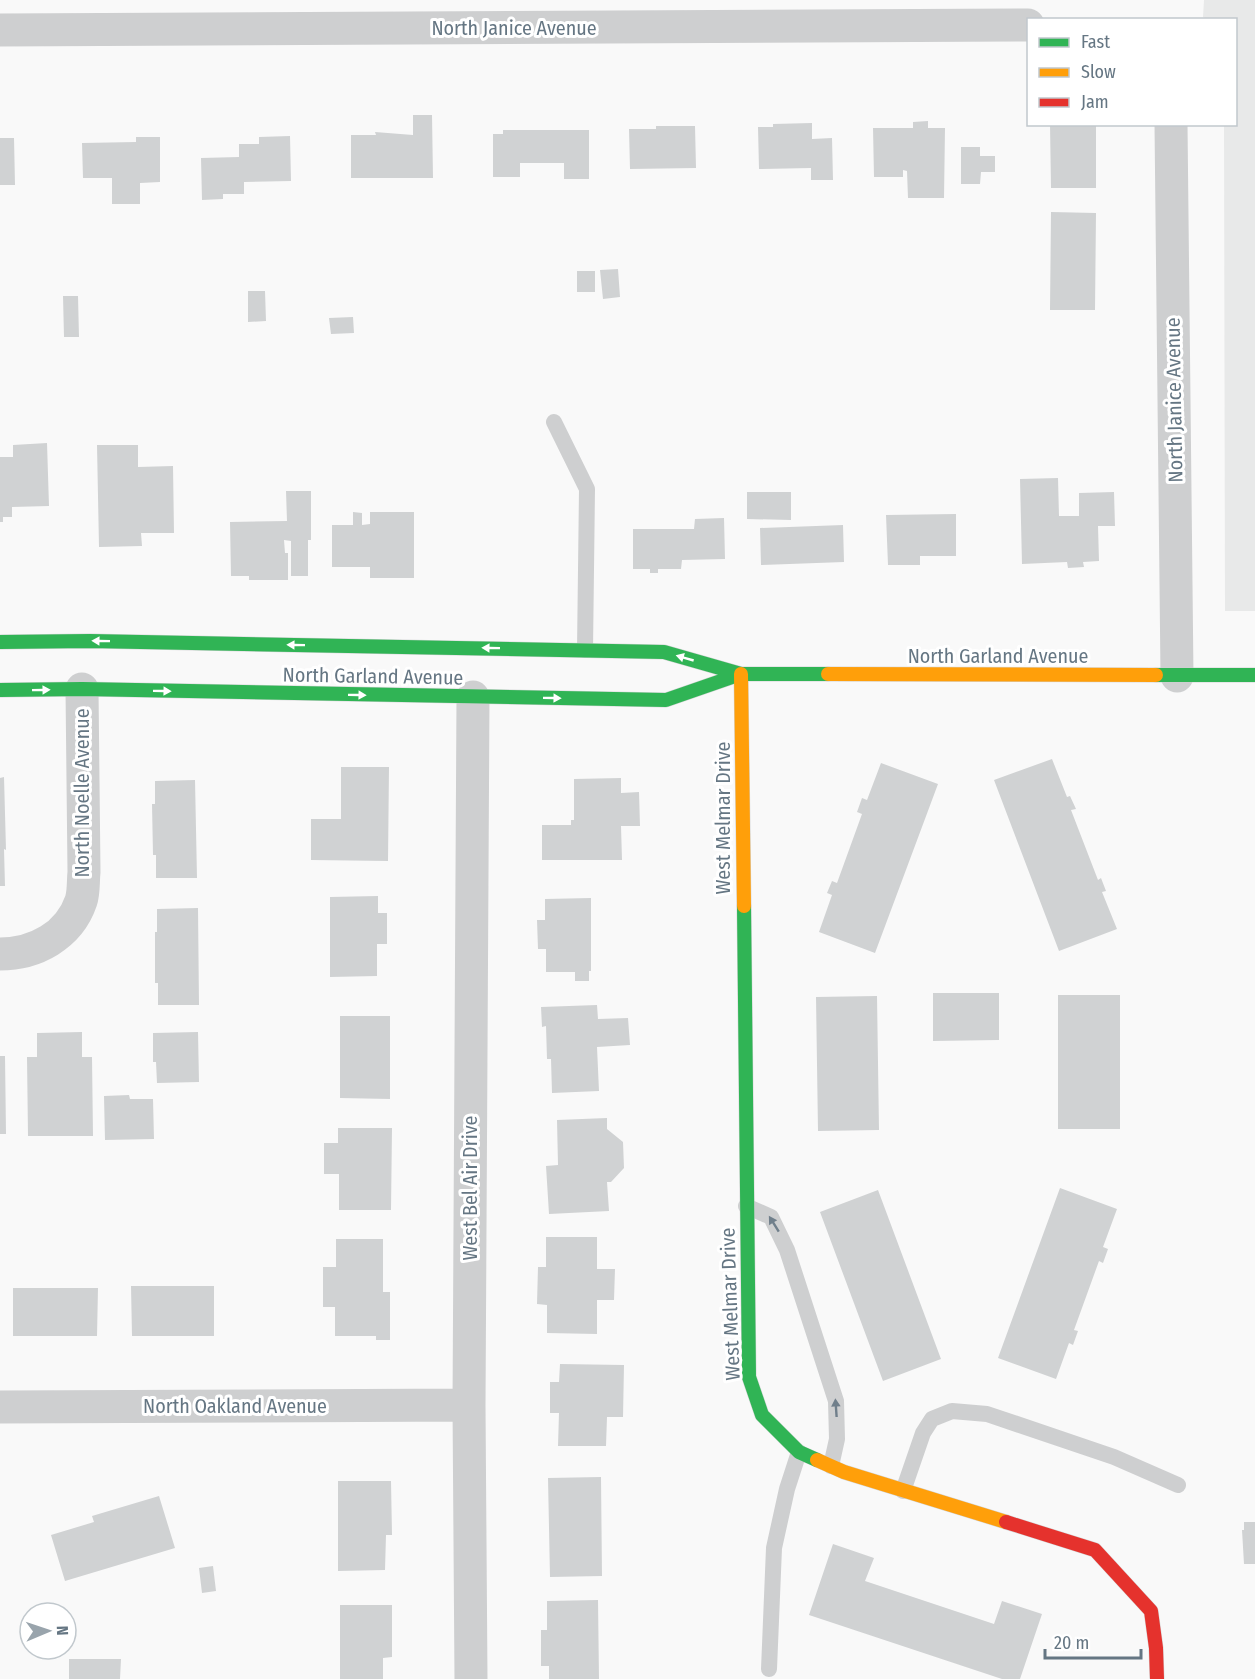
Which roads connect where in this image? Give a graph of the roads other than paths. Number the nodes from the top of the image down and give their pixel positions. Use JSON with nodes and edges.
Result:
{"nodes":[{"id":1,"x":1027,"y":25,"type":"edge"},
{"id":2,"x":0,"y":30,"type":"edge"},
{"id":3,"x":1171,"y":126,"type":"edge"},
{"id":4,"x":554,"y":422,"type":"dead end"},
{"id":5,"x":0,"y":642,"type":"edge"},
{"id":6,"x":585,"y":650,"type":"junction"},
{"id":7,"x":741,"y":674,"type":"junction"},
{"id":8,"x":1255,"y":675,"type":"edge"},
{"id":9,"x":1177,"y":676,"type":"junction"},
{"id":10,"x":82,"y":689,"type":"junction"},
{"id":11,"x":0,"y":690,"type":"edge"},
{"id":12,"x":473,"y":697,"type":"junction"},
{"id":13,"x":0,"y":954,"type":"edge"},
{"id":14,"x":746,"y":1206,"type":"junction"},
{"id":15,"x":469,"y":1405,"type":"junction"},
{"id":16,"x":0,"y":1407,"type":"edge"},
{"id":17,"x":799,"y":1452,"type":"junction"},
{"id":18,"x":831,"y":1466,"type":"junction"},
{"id":19,"x":1178,"y":1485,"type":"dead end"},
{"id":20,"x":903,"y":1491,"type":"junction"},
{"id":21,"x":769,"y":1669,"type":"dead end"},
{"id":22,"x":471,"y":1679,"type":"edge"},
{"id":23,"x":1157,"y":1679,"type":"edge"}],
"edges":[{"from":1,"to":2,"type":"street","name":"North Janice Avenue"},
{"from":3,"to":9,"type":"street","name":"North Janice Avenue"},
{"from":4,"to":6,"type":"lane"},
{"from":6,"to":5,"type":"main road","name":"North Garland Avenue","one_way":true},
{"from":7,"to":6,"type":"main road","name":"North Garland Avenue","one_way":true},
{"from":7,"to":9,"type":"main road","name":"North Garland Avenue"},
{"from":12,"to":7,"type":"main road","name":"North Garland Avenue","one_way":true},
{"from":7,"to":14,"type":"main road","name":"West Melmar Drive"},
{"from":8,"to":9,"type":"main road","name":"North Garland Avenue"},
{"from":11,"to":10,"type":"main road","name":"North Garland Avenue","one_way":true},
{"from":10,"to":12,"type":"main road","name":"North Garland Avenue","one_way":true},
{"from":10,"to":13,"type":"street","name":"North Noelle Avenue"},
{"from":12,"to":15,"type":"street","name":"West Bel Air Drive"},
{"from":14,"to":17,"type":"main road","name":"West Melmar Drive"},
{"from":18,"to":14,"type":"lane","one_way":true},
{"from":15,"to":16,"type":"street","name":"North Oakland Avenue"},
{"from":15,"to":22,"type":"street","name":"West Bel Air Drive"},
{"from":17,"to":18,"type":"main road","name":"West Melmar Drive"},
{"from":17,"to":21,"type":"lane"},
{"from":18,"to":20,"type":"main road","name":"West Melmar Drive"},
{"from":19,"to":20,"type":"lane"},
{"from":20,"to":23,"type":"main road","name":"West Melmar Drive"}]}
